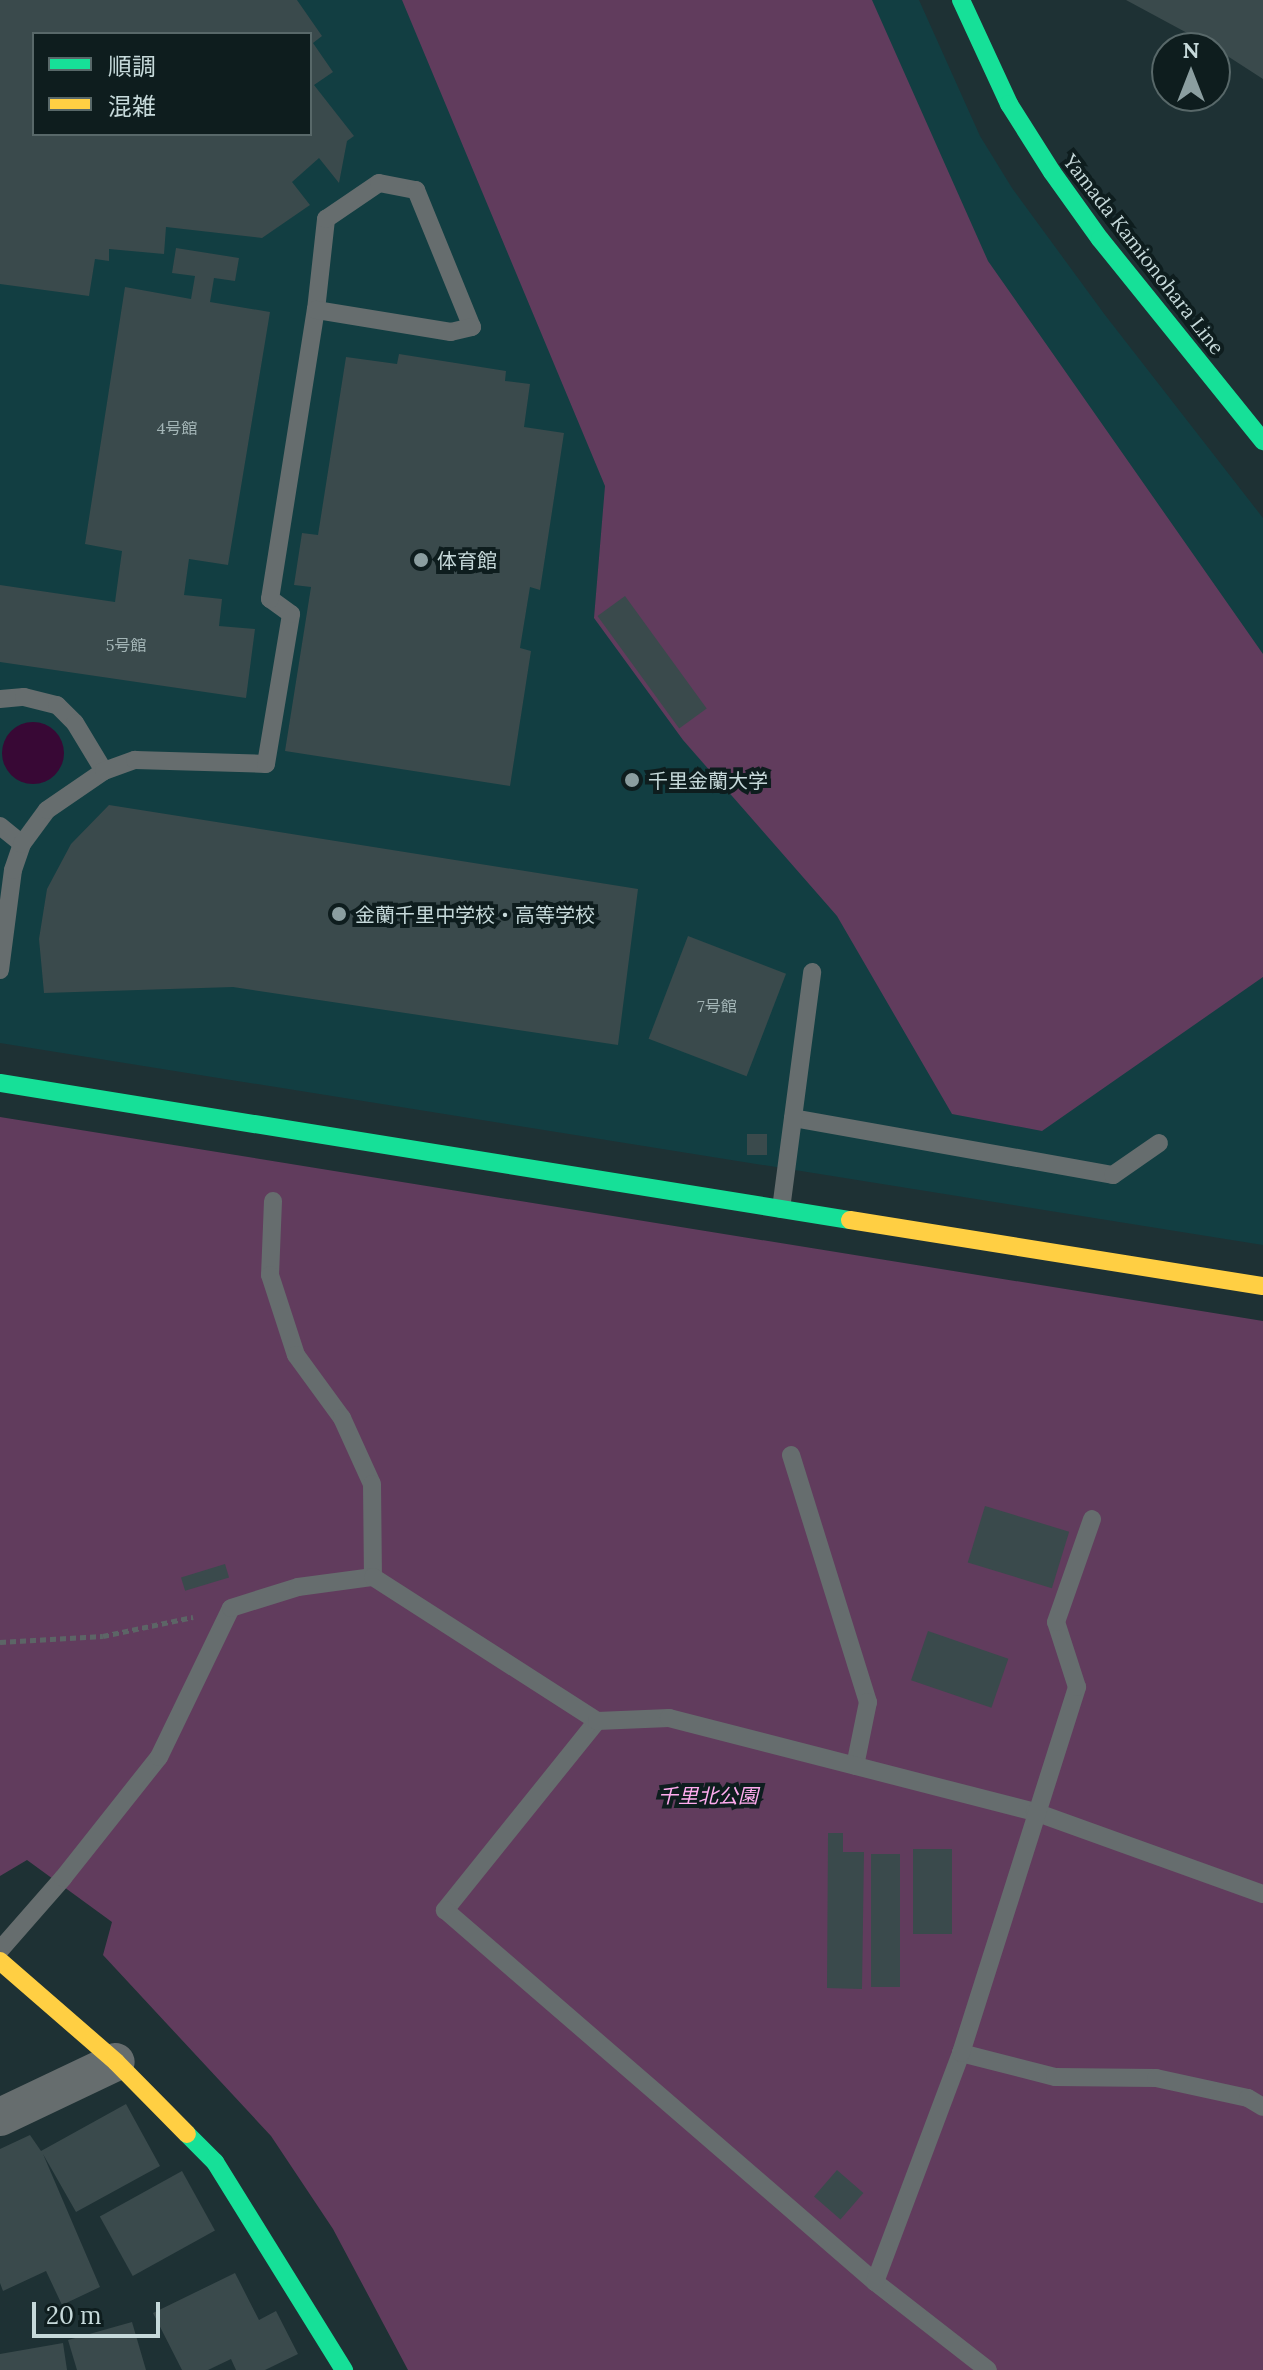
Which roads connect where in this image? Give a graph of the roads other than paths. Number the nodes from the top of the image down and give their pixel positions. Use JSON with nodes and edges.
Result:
{"nodes":[{"id":1,"x":961,"y":0,"type":"edge"},
{"id":2,"x":316,"y":310,"type":"junction"},
{"id":3,"x":1263,"y":441,"type":"edge"},
{"id":4,"x":0,"y":699,"type":"edge"},
{"id":5,"x":104,"y":771,"type":"junction"},
{"id":6,"x":0,"y":826,"type":"edge"},
{"id":7,"x":22,"y":844,"type":"junction"},
{"id":8,"x":0,"y":970,"type":"edge"},
{"id":9,"x":812,"y":972,"type":"dead end"},
{"id":10,"x":0,"y":1083,"type":"edge"},
{"id":11,"x":793,"y":1118,"type":"junction"},
{"id":12,"x":1159,"y":1143,"type":"dead end"},
{"id":13,"x":273,"y":1201,"type":"dead end"},
{"id":14,"x":781,"y":1209,"type":"junction"},
{"id":15,"x":1263,"y":1286,"type":"edge"},
{"id":16,"x":791,"y":1455,"type":"dead end"},
{"id":17,"x":1092,"y":1519,"type":"dead end"},
{"id":18,"x":373,"y":1577,"type":"junction"},
{"id":19,"x":597,"y":1721,"type":"junction"},
{"id":20,"x":855,"y":1766,"type":"junction"},
{"id":21,"x":1035,"y":1812,"type":"junction"},
{"id":22,"x":1263,"y":1894,"type":"edge"},
{"id":23,"x":0,"y":1950,"type":"edge"},
{"id":24,"x":0,"y":1961,"type":"edge"},
{"id":25,"x":961,"y":2053,"type":"junction"},
{"id":26,"x":116,"y":2062,"type":"junction"},
{"id":27,"x":1263,"y":2107,"type":"edge"},
{"id":28,"x":0,"y":2117,"type":"edge"},
{"id":29,"x":875,"y":2282,"type":"junction"},
{"id":30,"x":344,"y":2370,"type":"edge"},
{"id":31,"x":988,"y":2370,"type":"edge"}],
"edges":[{"from":1,"to":3,"type":"street","name":"Yamada Kamionohara Line"},
{"from":2,"to":2,"type":"lane"},
{"from":2,"to":5,"type":"lane"},
{"from":4,"to":5,"type":"lane"},
{"from":5,"to":7,"type":"lane"},
{"from":6,"to":7,"type":"lane"},
{"from":7,"to":8,"type":"lane"},
{"from":9,"to":11,"type":"lane"},
{"from":10,"to":14,"type":"street"},
{"from":11,"to":12,"type":"lane"},
{"from":11,"to":14,"type":"lane"},
{"from":13,"to":18,"type":"lane"},
{"from":14,"to":15,"type":"street"},
{"from":16,"to":20,"type":"lane"},
{"from":17,"to":21,"type":"lane"},
{"from":18,"to":19,"type":"lane"},
{"from":18,"to":23,"type":"lane"},
{"from":19,"to":20,"type":"lane"},
{"from":19,"to":29,"type":"lane"},
{"from":20,"to":21,"type":"lane"},
{"from":21,"to":22,"type":"lane"},
{"from":21,"to":25,"type":"lane"},
{"from":24,"to":26,"type":"street"},
{"from":25,"to":27,"type":"lane"},
{"from":25,"to":29,"type":"lane"},
{"from":26,"to":28,"type":"street"},
{"from":26,"to":30,"type":"street"},
{"from":29,"to":31,"type":"lane"}]}
